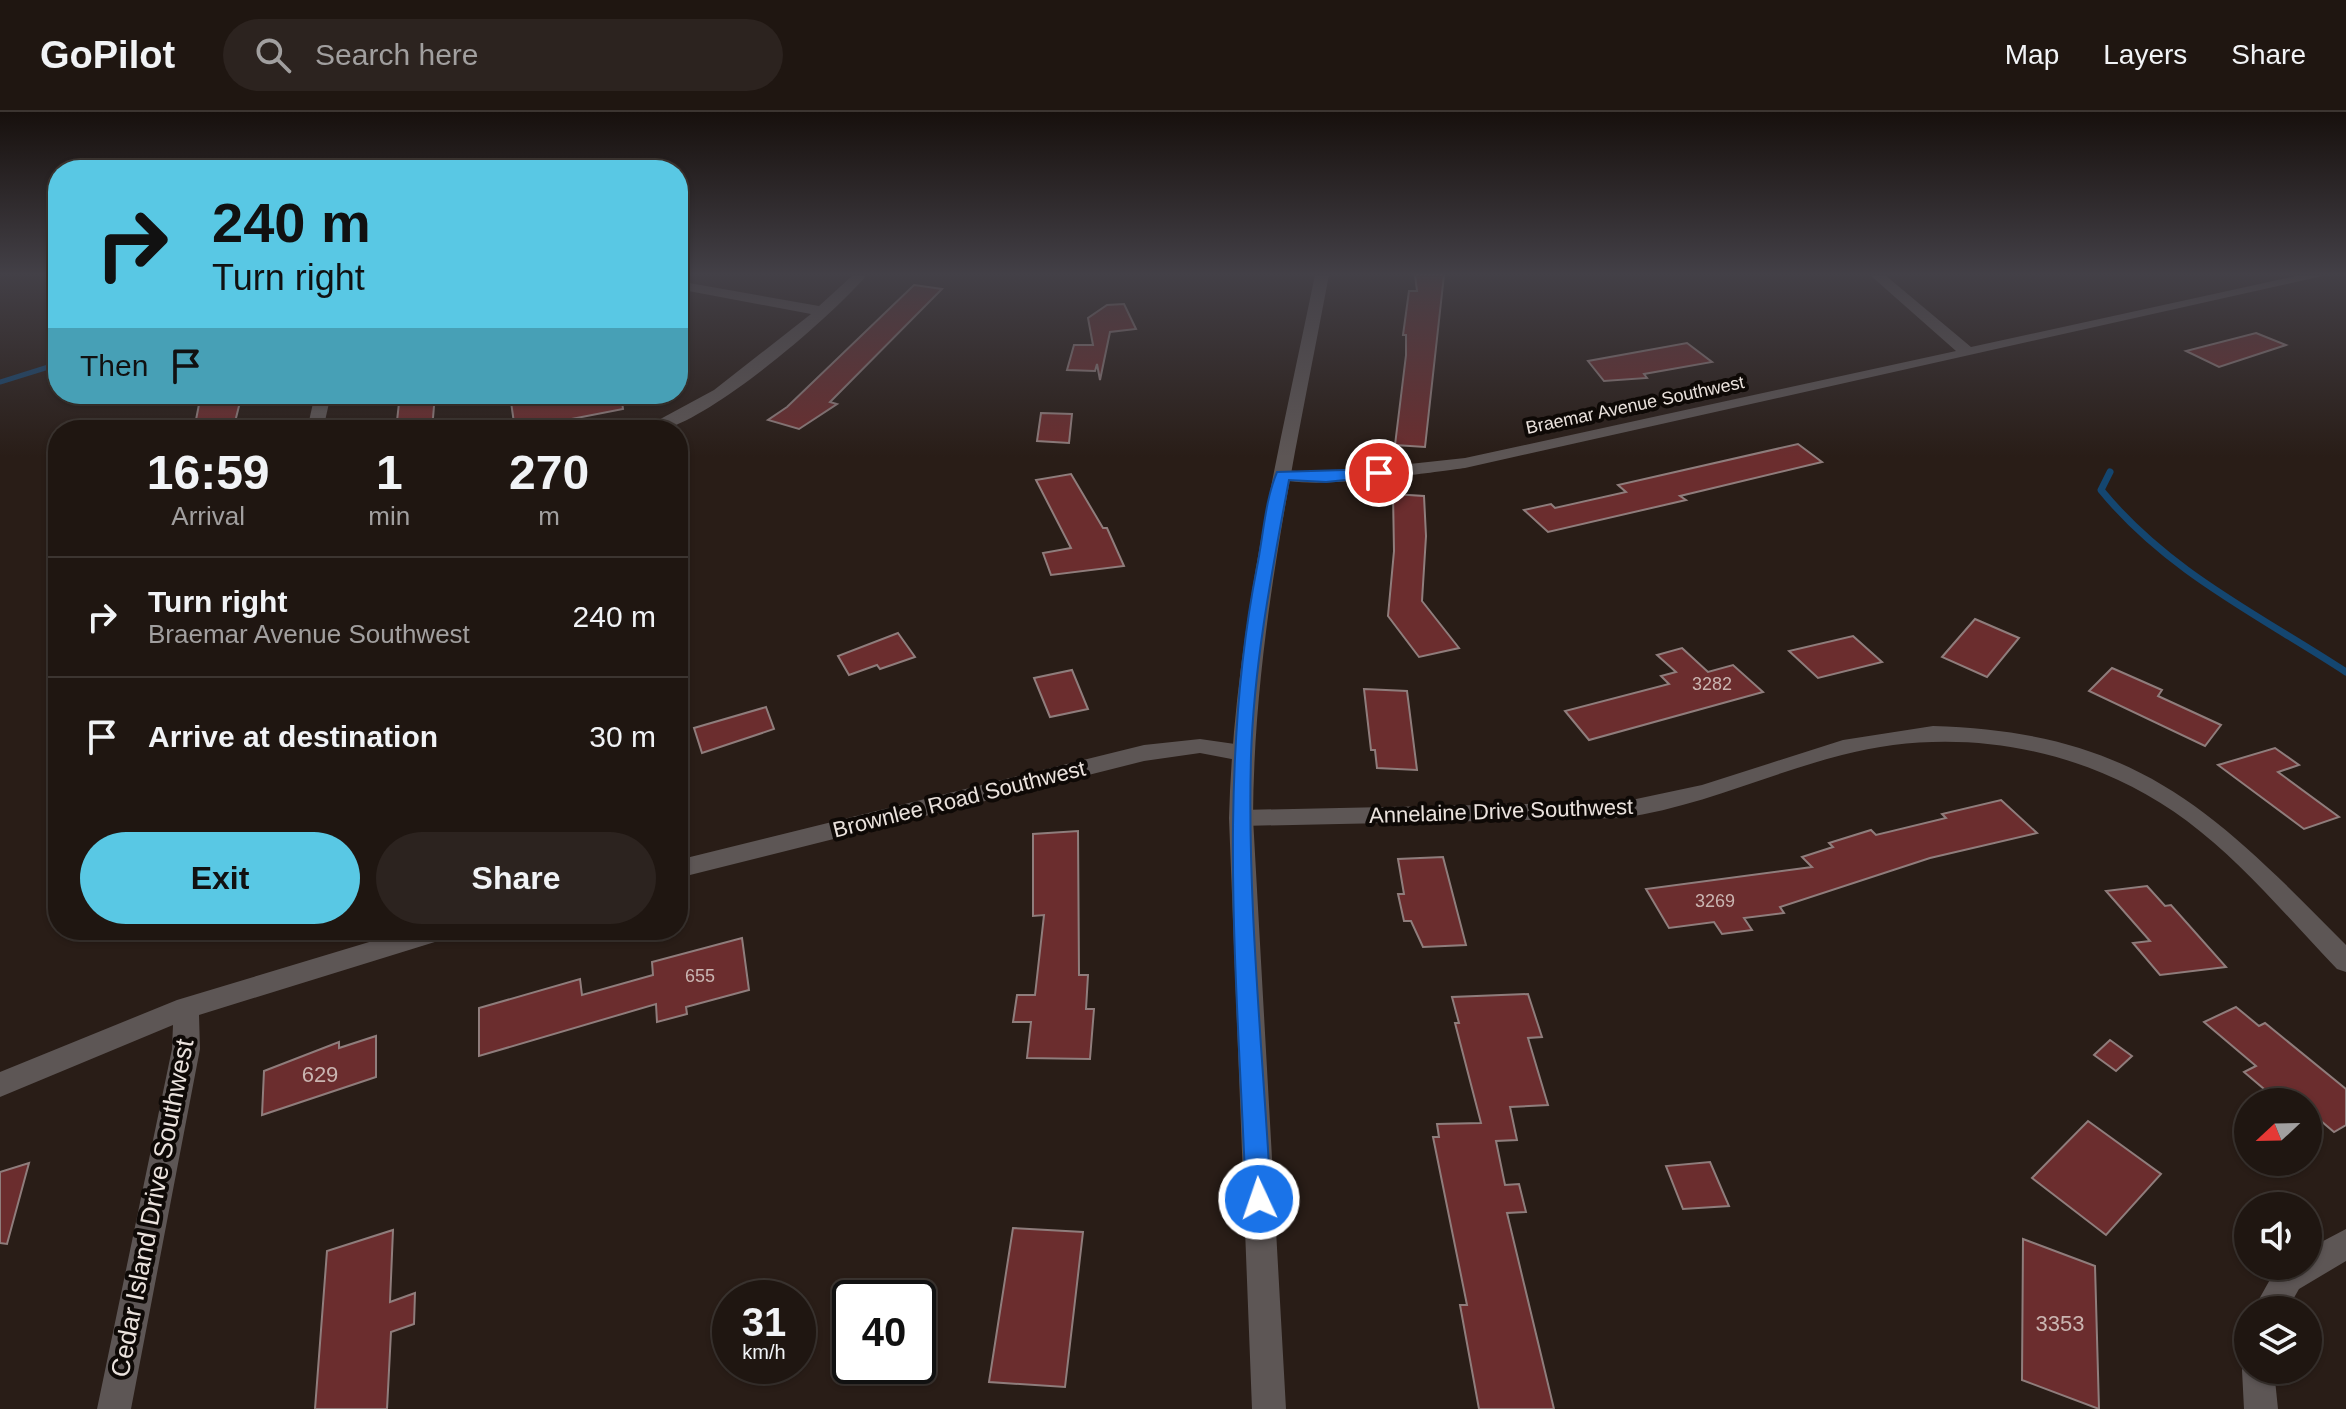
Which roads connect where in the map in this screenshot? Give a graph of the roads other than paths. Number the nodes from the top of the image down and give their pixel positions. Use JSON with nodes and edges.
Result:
{"nodes":[{"id":1,"x":793,"y":336,"type":"edge"},
{"id":2,"x":1310,"y":336,"type":"edge"},
{"id":3,"x":1943,"y":336,"type":"edge"},
{"id":4,"x":2044,"y":336,"type":"edge"},
{"id":5,"x":1968,"y":352,"type":"junction"},
{"id":6,"x":670,"y":420,"type":"edge"},
{"id":7,"x":1282,"y":475,"type":"junction"},
{"id":8,"x":1242,"y":753,"type":"junction"},
{"id":9,"x":1241,"y":818,"type":"junction"},
{"id":10,"x":688,"y":867,"type":"edge"},
{"id":11,"x":409,"y":940,"type":"edge"},
{"id":12,"x":2346,"y":962,"type":"edge"},
{"id":13,"x":186,"y":1008,"type":"junction"},
{"id":14,"x":0,"y":1085,"type":"edge"},
{"id":15,"x":2346,"y":1244,"type":"edge"},
{"id":16,"x":2322,"y":1258,"type":"edge"},
{"id":17,"x":2259,"y":1384,"type":"edge"},
{"id":18,"x":114,"y":1409,"type":"edge"},
{"id":19,"x":1269,"y":1409,"type":"edge"},
{"id":20,"x":2261,"y":1409,"type":"edge"}],
"edges":[{"from":1,"to":6,"type":"street"},
{"from":2,"to":7,"type":"street"},
{"from":3,"to":5,"type":"street"},
{"from":4,"to":5,"type":"street","name":"Braemar Avenue Southwest"},
{"from":5,"to":7,"type":"street","name":"Braemar Avenue Southwest"},
{"from":7,"to":8,"type":"street"},
{"from":8,"to":9,"type":"street"},
{"from":8,"to":10,"type":"street","name":"Brownlee Road Southwest"},
{"from":9,"to":12,"type":"street","name":"Annelaine Drive Southwest"},
{"from":9,"to":19,"type":"street"},
{"from":11,"to":13,"type":"street"},
{"from":13,"to":14,"type":"street"},
{"from":13,"to":18,"type":"street","name":"Cedar Island Drive Southwest"},
{"from":15,"to":16,"type":"street"},
{"from":17,"to":20,"type":"street"}]}
